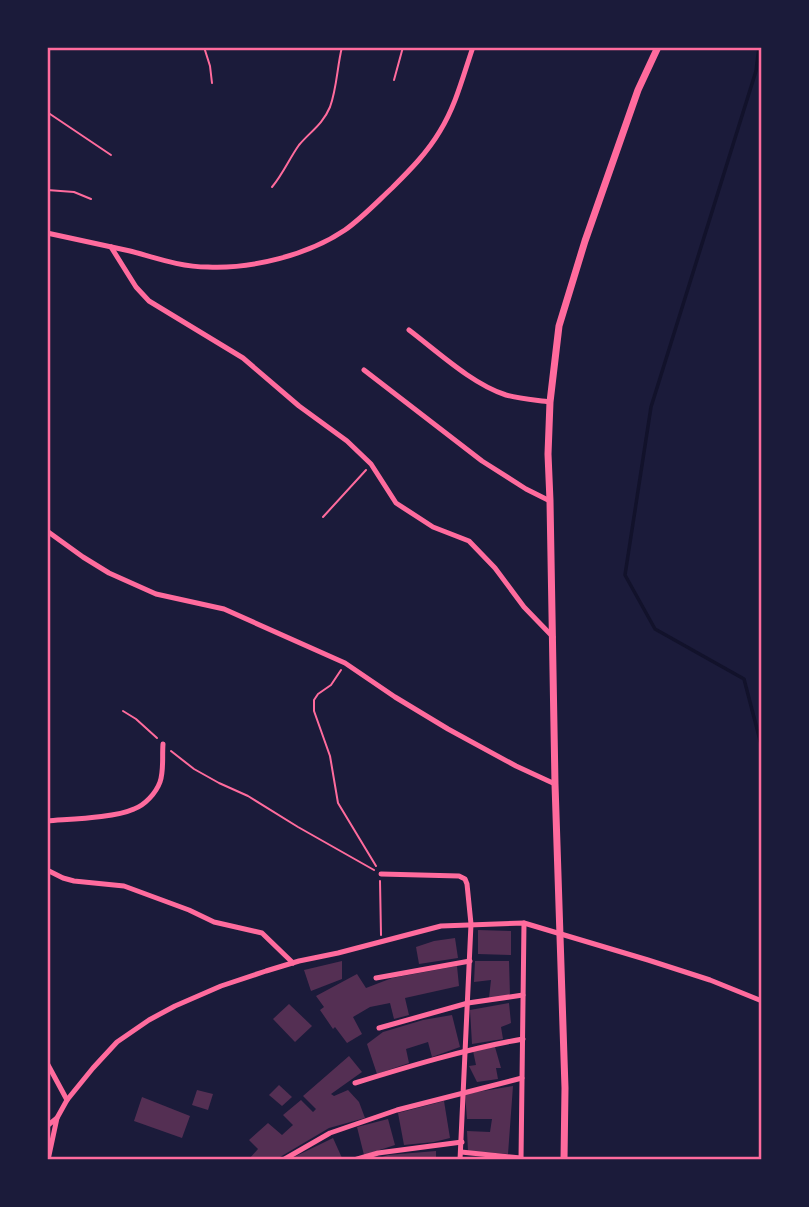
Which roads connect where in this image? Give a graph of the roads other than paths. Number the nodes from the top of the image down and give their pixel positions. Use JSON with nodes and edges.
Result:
{"nodes":[{"id":1,"x":473,"y":47,"type":"edge"},
{"id":2,"x":658,"y":47,"type":"edge"},
{"id":3,"x":47,"y":233,"type":"edge"},
{"id":4,"x":111,"y":247,"type":"junction"},
{"id":5,"x":409,"y":330,"type":"dead end"},
{"id":6,"x":364,"y":370,"type":"dead end"},
{"id":7,"x":550,"y":402,"type":"junction"},
{"id":8,"x":550,"y":501,"type":"junction"},
{"id":9,"x":47,"y":531,"type":"edge"},
{"id":10,"x":553,"y":636,"type":"junction"},
{"id":11,"x":163,"y":744,"type":"road end"},
{"id":12,"x":555,"y":784,"type":"junction"},
{"id":13,"x":47,"y":821,"type":"edge"},
{"id":14,"x":47,"y":870,"type":"edge"},
{"id":15,"x":381,"y":874,"type":"road end"},
{"id":16,"x":524,"y":923,"type":"junction"},
{"id":17,"x":471,"y":924,"type":"junction"},
{"id":18,"x":558,"y":932,"type":"junction"},
{"id":19,"x":470,"y":961,"type":"junction"},
{"id":20,"x":293,"y":963,"type":"junction"},
{"id":21,"x":376,"y":978,"type":"dead end"},
{"id":22,"x":523,"y":995,"type":"junction"},
{"id":23,"x":762,"y":1001,"type":"edge"},
{"id":24,"x":468,"y":1003,"type":"junction"},
{"id":25,"x":379,"y":1028,"type":"dead end"},
{"id":26,"x":523,"y":1039,"type":"junction"},
{"id":27,"x":466,"y":1051,"type":"junction"},
{"id":28,"x":47,"y":1063,"type":"edge"},
{"id":29,"x":522,"y":1078,"type":"junction"},
{"id":30,"x":355,"y":1083,"type":"dead end"},
{"id":31,"x":463,"y":1093,"type":"junction"},
{"id":32,"x":68,"y":1100,"type":"junction"},
{"id":33,"x":57,"y":1118,"type":"junction"},
{"id":34,"x":47,"y":1126,"type":"edge"},
{"id":35,"x":462,"y":1142,"type":"junction"},
{"id":36,"x":461,"y":1152,"type":"junction"},
{"id":37,"x":521,"y":1159,"type":"edge"},
{"id":38,"x":48,"y":1160,"type":"edge"},
{"id":39,"x":283,"y":1160,"type":"edge"},
{"id":40,"x":354,"y":1160,"type":"edge"},
{"id":41,"x":460,"y":1160,"type":"edge"},
{"id":42,"x":564,"y":1160,"type":"edge"}],
"edges":[{"from":1,"to":4,"type":"street"},
{"from":2,"to":7,"type":"street"},
{"from":3,"to":4,"type":"street"},
{"from":4,"to":10,"type":"street"},
{"from":5,"to":7,"type":"street"},
{"from":6,"to":8,"type":"street"},
{"from":7,"to":8,"type":"street"},
{"from":8,"to":10,"type":"street"},
{"from":9,"to":12,"type":"street"},
{"from":10,"to":12,"type":"street"},
{"from":11,"to":13,"type":"street"},
{"from":12,"to":18,"type":"street"},
{"from":14,"to":20,"type":"street"},
{"from":15,"to":17,"type":"street"},
{"from":16,"to":17,"type":"street"},
{"from":16,"to":18,"type":"street"},
{"from":16,"to":22,"type":"street"},
{"from":17,"to":19,"type":"street"},
{"from":17,"to":20,"type":"street"},
{"from":18,"to":23,"type":"street"},
{"from":18,"to":42,"type":"street"},
{"from":19,"to":21,"type":"street"},
{"from":19,"to":24,"type":"street"},
{"from":20,"to":32,"type":"street"},
{"from":22,"to":24,"type":"street"},
{"from":22,"to":26,"type":"street"},
{"from":24,"to":25,"type":"street"},
{"from":24,"to":27,"type":"street"},
{"from":26,"to":27,"type":"street"},
{"from":26,"to":29,"type":"street"},
{"from":27,"to":30,"type":"street"},
{"from":27,"to":31,"type":"street"},
{"from":28,"to":32,"type":"street"},
{"from":29,"to":31,"type":"street"},
{"from":29,"to":37,"type":"street"},
{"from":31,"to":35,"type":"street"},
{"from":31,"to":39,"type":"street"},
{"from":32,"to":33,"type":"street"},
{"from":33,"to":34,"type":"street"},
{"from":33,"to":38,"type":"street"},
{"from":35,"to":36,"type":"street"},
{"from":35,"to":40,"type":"street"},
{"from":36,"to":37,"type":"street"},
{"from":36,"to":41,"type":"street"}]}
